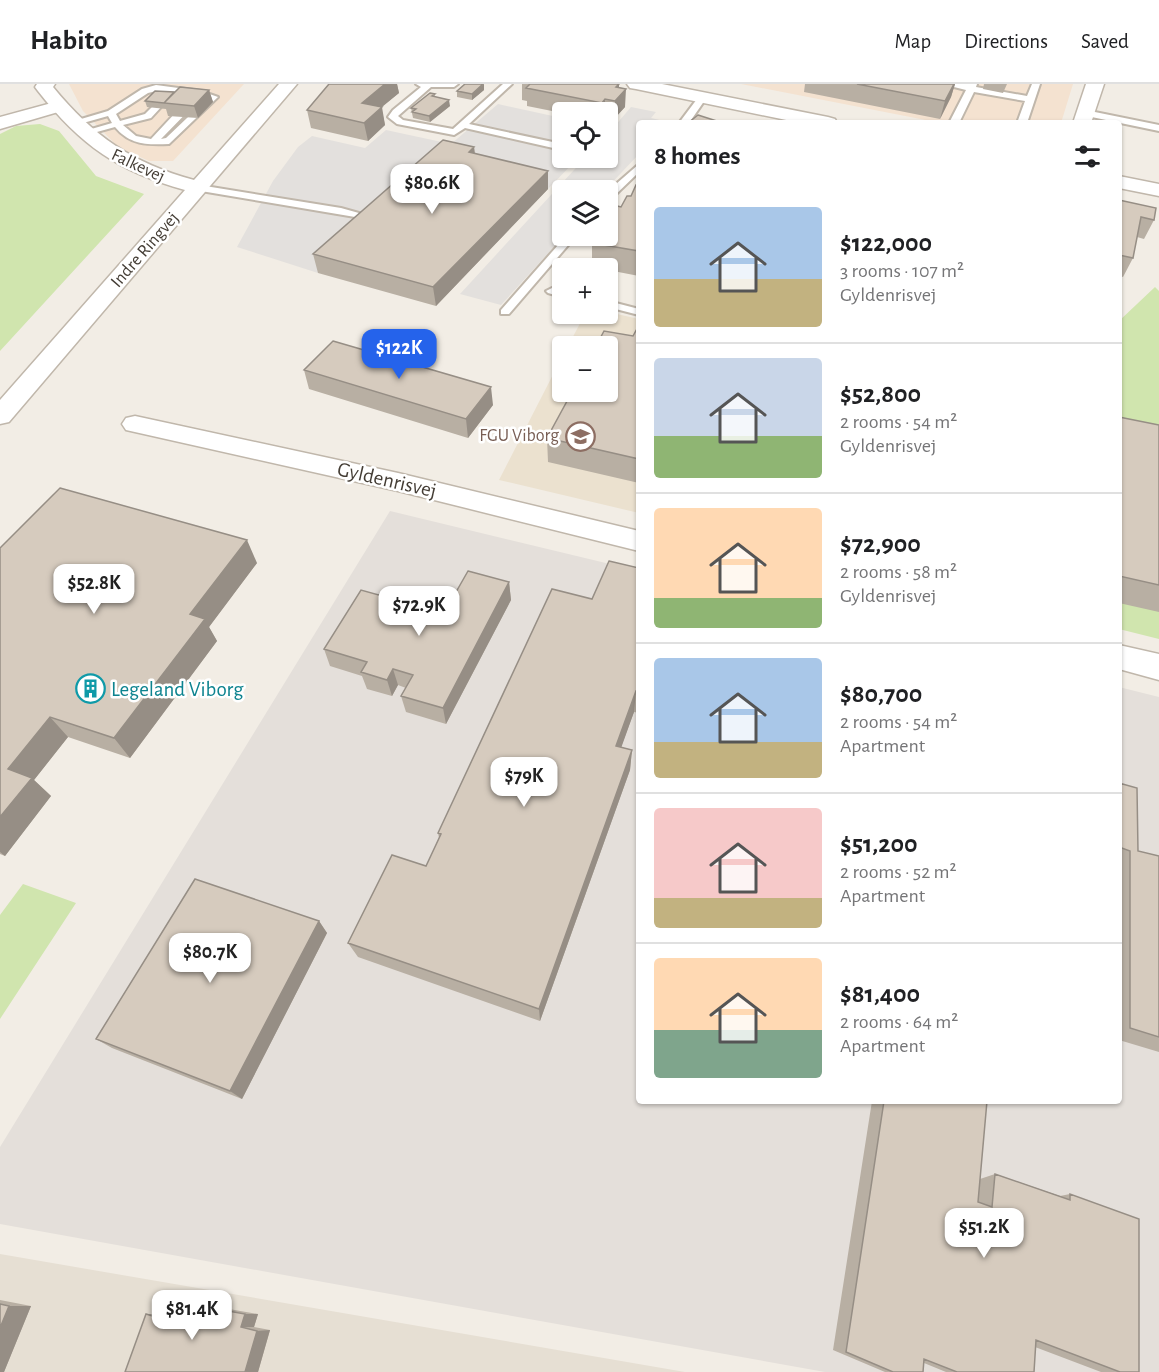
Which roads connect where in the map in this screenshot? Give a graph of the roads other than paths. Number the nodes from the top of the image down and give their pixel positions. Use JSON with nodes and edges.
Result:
{"nodes":[{"id":1,"x":46,"y":84,"type":"edge"},
{"id":2,"x":288,"y":84,"type":"edge"},
{"id":3,"x":454,"y":84,"type":"edge"},
{"id":4,"x":505,"y":84,"type":"edge"},
{"id":5,"x":636,"y":84,"type":"edge"},
{"id":6,"x":946,"y":84,"type":"edge"},
{"id":7,"x":1036,"y":84,"type":"edge"},
{"id":8,"x":1095,"y":84,"type":"edge"},
{"id":9,"x":423,"y":85,"type":"edge"},
{"id":10,"x":972,"y":86,"type":"edge"},
{"id":11,"x":173,"y":90,"type":"junction"},
{"id":12,"x":703,"y":97,"type":"junction"},
{"id":13,"x":1030,"y":99,"type":"junction"},
{"id":14,"x":59,"y":106,"type":"junction"},
{"id":15,"x":111,"y":113,"type":"junction"},
{"id":16,"x":1084,"y":118,"type":"edge"},
{"id":17,"x":687,"y":120,"type":"edge"},
{"id":18,"x":814,"y":120,"type":"edge"},
{"id":19,"x":955,"y":120,"type":"edge"},
{"id":20,"x":1023,"y":120,"type":"edge"},
{"id":21,"x":1099,"y":120,"type":"edge"},
{"id":22,"x":0,"y":123,"type":"edge"},
{"id":23,"x":1122,"y":123,"type":"edge"},
{"id":24,"x":116,"y":125,"type":"junction"},
{"id":25,"x":462,"y":125,"type":"junction"},
{"id":26,"x":81,"y":127,"type":"junction"},
{"id":27,"x":1159,"y":128,"type":"edge"},
{"id":28,"x":454,"y":132,"type":"junction"},
{"id":29,"x":442,"y":143,"type":"edge"},
{"id":30,"x":552,"y":145,"type":"edge"},
{"id":31,"x":636,"y":170,"type":"edge"},
{"id":32,"x":1122,"y":183,"type":"edge"},
{"id":33,"x":618,"y":187,"type":"edge"},
{"id":34,"x":199,"y":188,"type":"junction"},
{"id":35,"x":1159,"y":190,"type":"edge"},
{"id":36,"x":362,"y":215,"type":"edge"},
{"id":37,"x":562,"y":246,"type":"edge"},
{"id":38,"x":618,"y":307,"type":"edge"},
{"id":39,"x":636,"y":311,"type":"edge"},
{"id":40,"x":505,"y":312,"type":"dead end"},
{"id":41,"x":0,"y":416,"type":"edge"},
{"id":42,"x":135,"y":424,"type":"dead end"},
{"id":43,"x":636,"y":540,"type":"edge"},
{"id":44,"x":1122,"y":658,"type":"edge"},
{"id":45,"x":1159,"y":667,"type":"edge"}],
"edges":[{"from":1,"to":14,"type":"street","name":"Falkevej"},
{"from":2,"to":34,"type":"street","name":"Indre Ringvej"},
{"from":3,"to":9,"type":"lane"},
{"from":4,"to":25,"type":"lane"},
{"from":5,"to":12,"type":"street"},
{"from":6,"to":10,"type":"lane"},
{"from":7,"to":13,"type":"lane"},
{"from":8,"to":16,"type":"street"},
{"from":9,"to":28,"type":"lane"},
{"from":10,"to":13,"type":"lane"},
{"from":10,"to":19,"type":"lane"},
{"from":11,"to":15,"type":"lane"},
{"from":11,"to":24,"type":"lane"},
{"from":11,"to":24,"type":"lane"},
{"from":12,"to":17,"type":"lane"},
{"from":12,"to":18,"type":"street"},
{"from":13,"to":20,"type":"lane"},
{"from":14,"to":22,"type":"street"},
{"from":14,"to":26,"type":"street","name":"Falkevej"},
{"from":15,"to":24,"type":"lane"},
{"from":15,"to":26,"type":"lane"},
{"from":16,"to":21,"type":"lane"},
{"from":23,"to":27,"type":"lane"},
{"from":24,"to":26,"type":"lane"},
{"from":25,"to":28,"type":"lane"},
{"from":25,"to":30,"type":"lane"},
{"from":26,"to":34,"type":"street","name":"Falkevej"},
{"from":28,"to":29,"type":"lane"},
{"from":31,"to":33,"type":"lane"},
{"from":32,"to":35,"type":"street"},
{"from":34,"to":36,"type":"lane"},
{"from":34,"to":41,"type":"street","name":"Indre Ringvej"},
{"from":37,"to":40,"type":"lane"},
{"from":38,"to":39,"type":"lane"},
{"from":42,"to":43,"type":"street","name":"Gyldenrisvej"},
{"from":44,"to":45,"type":"street"}]}
